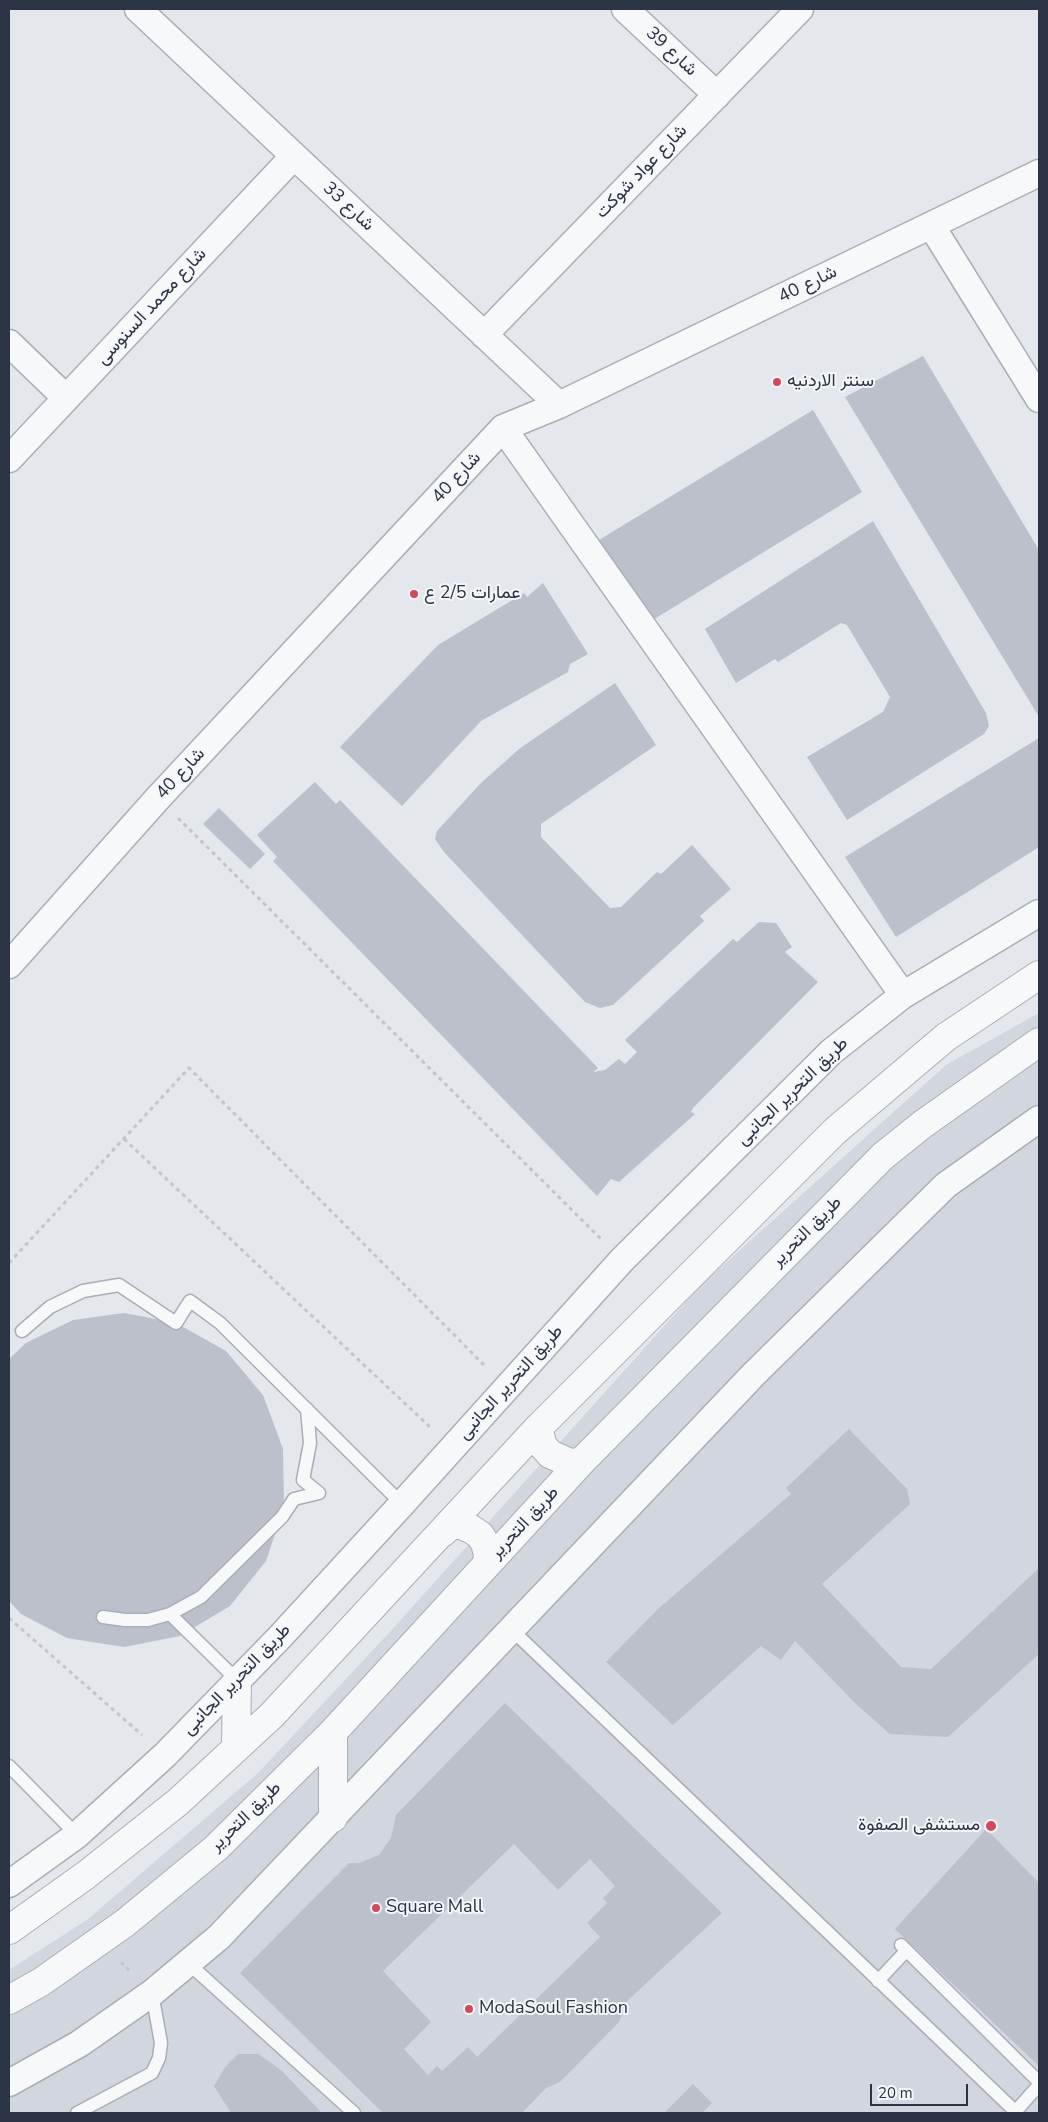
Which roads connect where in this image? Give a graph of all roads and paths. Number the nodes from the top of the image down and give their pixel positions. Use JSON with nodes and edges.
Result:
{"nodes":[{"id":1,"x":138,"y":9,"type":"edge"},
{"id":2,"x":625,"y":9,"type":"edge"},
{"id":3,"x":800,"y":9,"type":"edge"},
{"id":4,"x":717,"y":95,"type":"junction"},
{"id":5,"x":294,"y":156,"type":"junction"},
{"id":6,"x":1039,"y":173,"type":"edge"},
{"id":7,"x":931,"y":225,"type":"junction"},
{"id":8,"x":484,"y":335,"type":"junction"},
{"id":9,"x":9,"y":343,"type":"edge"},
{"id":10,"x":66,"y":398,"type":"junction"},
{"id":11,"x":1039,"y":399,"type":"edge"},
{"id":12,"x":559,"y":405,"type":"junction"},
{"id":13,"x":504,"y":428,"type":"junction"},
{"id":14,"x":9,"y":458,"type":"edge"},
{"id":15,"x":158,"y":798,"type":"junction"},
{"id":16,"x":1039,"y":913,"type":"edge"},
{"id":17,"x":9,"y":965,"type":"edge"},
{"id":18,"x":1039,"y":975,"type":"edge"},
{"id":19,"x":902,"y":995,"type":"junction"},
{"id":20,"x":1039,"y":1042,"type":"edge"},
{"id":21,"x":1039,"y":1119,"type":"edge"},
{"id":22,"x":124,"y":1139,"type":"junction"},
{"id":23,"x":622,"y":1260,"type":"junction"},
{"id":24,"x":9,"y":1263,"type":"edge"},
{"id":25,"x":22,"y":1331,"type":"dead end"},
{"id":26,"x":506,"y":1388,"type":"junction"},
{"id":27,"x":307,"y":1409,"type":"junction"},
{"id":28,"x":538,"y":1428,"type":"junction"},
{"id":29,"x":452,"y":1449,"type":"junction"},
{"id":30,"x":581,"y":1462,"type":"junction"},
{"id":31,"x":402,"y":1504,"type":"junction"},
{"id":32,"x":442,"y":1533,"type":"junction"},
{"id":33,"x":487,"y":1563,"type":"junction"},
{"id":34,"x":170,"y":1614,"type":"junction"},
{"id":35,"x":103,"y":1617,"type":"dead end"},
{"id":36,"x":9,"y":1618,"type":"edge"},
{"id":37,"x":512,"y":1630,"type":"junction"},
{"id":38,"x":236,"y":1680,"type":"junction"},
{"id":39,"x":333,"y":1732,"type":"junction"},
{"id":40,"x":236,"y":1748,"type":"junction"},
{"id":41,"x":165,"y":1755,"type":"junction"},
{"id":42,"x":9,"y":1766,"type":"edge"},
{"id":43,"x":332,"y":1818,"type":"junction"},
{"id":44,"x":77,"y":1835,"type":"junction"},
{"id":45,"x":9,"y":1884,"type":"edge"},
{"id":46,"x":9,"y":1930,"type":"edge"},
{"id":47,"x":188,"y":1964,"type":"junction"},
{"id":48,"x":878,"y":1981,"type":"junction"},
{"id":49,"x":152,"y":1993,"type":"junction"},
{"id":50,"x":9,"y":2000,"type":"edge"},
{"id":51,"x":9,"y":2083,"type":"edge"},
{"id":52,"x":1039,"y":2084,"type":"edge"},
{"id":53,"x":1016,"y":2112,"type":"edge"},
{"id":54,"x":77,"y":2113,"type":"edge"},
{"id":55,"x":354,"y":2113,"type":"edge"}],
"edges":[{"from":1,"to":5,"type":"street","name":"شارع 33"},
{"from":2,"to":4,"type":"street","name":"شارع 39"},
{"from":3,"to":4,"type":"street","name":"شارع عواد شوكت"},
{"from":4,"to":8,"type":"street","name":"شارع عواد شوكت"},
{"from":5,"to":8,"type":"street","name":"شارع 33"},
{"from":5,"to":10,"type":"street","name":"شارع محمد السنوسى"},
{"from":6,"to":7,"type":"street","name":"شارع 40"},
{"from":7,"to":11,"type":"street"},
{"from":7,"to":12,"type":"street","name":"شارع 40"},
{"from":8,"to":12,"type":"street","name":"شارع 33"},
{"from":9,"to":10,"type":"street"},
{"from":10,"to":14,"type":"street","name":"شارع محمد السنوسى"},
{"from":12,"to":13,"type":"street","name":"شارع 40"},
{"from":13,"to":15,"type":"street","name":"شارع 40"},
{"from":13,"to":19,"type":"street"},
{"from":15,"to":17,"type":"street","name":"شارع 40"},
{"from":15,"to":23,"type":"path"},
{"from":16,"to":19,"type":"street","name":"طريق التحرير الجانبى"},
{"from":18,"to":28,"type":"street"},
{"from":19,"to":23,"type":"street","name":"طريق التحرير الجانبى"},
{"from":20,"to":30,"type":"street","name":"طريق التحرير"},
{"from":21,"to":37,"type":"street"},
{"from":22,"to":24,"type":"path"},
{"from":22,"to":26,"type":"path"},
{"from":22,"to":29,"type":"path"},
{"from":23,"to":26,"type":"street","name":"طريق التحرير الجانبى"},
{"from":25,"to":27,"type":"lane"},
{"from":26,"to":29,"type":"street","name":"طريق التحرير الجانبى"},
{"from":27,"to":31,"type":"lane"},
{"from":27,"to":34,"type":"lane"},
{"from":28,"to":30,"type":"street"},
{"from":28,"to":32,"type":"street"},
{"from":29,"to":31,"type":"street","name":"طريق التحرير الجانبى"},
{"from":30,"to":33,"type":"street","name":"طريق التحرير"},
{"from":31,"to":38,"type":"street","name":"طريق التحرير الجانبى"},
{"from":32,"to":33,"type":"street"},
{"from":32,"to":40,"type":"street"},
{"from":33,"to":39,"type":"street","name":"طريق التحرير"},
{"from":34,"to":35,"type":"lane"},
{"from":34,"to":38,"type":"lane"},
{"from":36,"to":41,"type":"path"},
{"from":37,"to":43,"type":"street"},
{"from":37,"to":48,"type":"lane"},
{"from":38,"to":40,"type":"street"},
{"from":38,"to":41,"type":"street","name":"طريق التحرير الجانبى"},
{"from":39,"to":43,"type":"street"},
{"from":39,"to":50,"type":"street","name":"طريق التحرير"},
{"from":40,"to":46,"type":"street"},
{"from":41,"to":44,"type":"street","name":"طريق التحرير الجانبى"},
{"from":42,"to":44,"type":"lane"},
{"from":43,"to":47,"type":"street"},
{"from":44,"to":45,"type":"street","name":"طريق التحرير الجانبى"},
{"from":47,"to":49,"type":"street"},
{"from":47,"to":55,"type":"lane"},
{"from":48,"to":52,"type":"lane"},
{"from":48,"to":53,"type":"lane"},
{"from":49,"to":51,"type":"street"},
{"from":49,"to":54,"type":"lane"},
{"from":52,"to":53,"type":"lane"}]}
